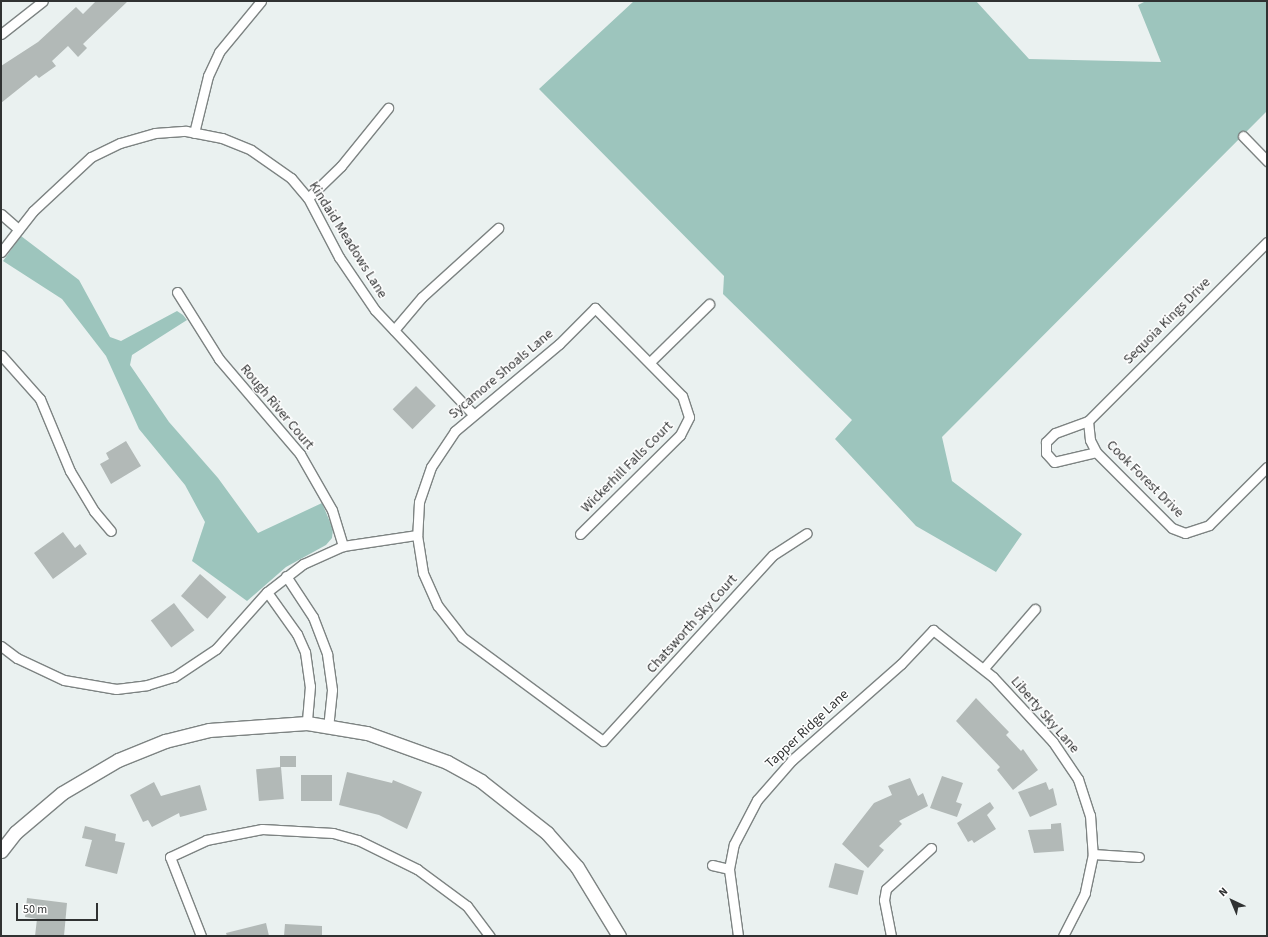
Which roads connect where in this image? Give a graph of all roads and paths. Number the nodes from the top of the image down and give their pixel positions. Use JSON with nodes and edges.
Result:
{"nodes":[{"id":1,"x":43,"y":1,"type":"edge"},
{"id":2,"x":261,"y":1,"type":"edge"},
{"id":3,"x":1,"y":34,"type":"edge"},
{"id":4,"x":388,"y":108,"type":"dead end"},
{"id":5,"x":194,"y":133,"type":"junction"},
{"id":6,"x":1243,"y":136,"type":"dead end"},
{"id":7,"x":1267,"y":161,"type":"edge"},
{"id":8,"x":308,"y":198,"type":"junction"},
{"id":9,"x":1,"y":214,"type":"edge"},
{"id":10,"x":498,"y":228,"type":"dead end"},
{"id":11,"x":18,"y":229,"type":"junction"},
{"id":12,"x":1265,"y":247,"type":"edge"},
{"id":13,"x":1,"y":252,"type":"edge"},
{"id":14,"x":177,"y":292,"type":"dead end"},
{"id":15,"x":709,"y":304,"type":"dead end"},
{"id":16,"x":394,"y":330,"type":"junction"},
{"id":17,"x":1,"y":355,"type":"edge"},
{"id":18,"x":650,"y":362,"type":"junction"},
{"id":19,"x":472,"y":414,"type":"junction"},
{"id":20,"x":1088,"y":421,"type":"junction"},
{"id":21,"x":1096,"y":452,"type":"junction"},
{"id":22,"x":1267,"y":467,"type":"edge"},
{"id":23,"x":111,"y":531,"type":"dead end"},
{"id":24,"x":807,"y":532,"type":"dead end"},
{"id":25,"x":580,"y":534,"type":"dead end"},
{"id":26,"x":417,"y":535,"type":"junction"},
{"id":27,"x":343,"y":546,"type":"junction"},
{"id":28,"x":286,"y":576,"type":"junction"},
{"id":29,"x":267,"y":592,"type":"junction"},
{"id":30,"x":1035,"y":609,"type":"dead end"},
{"id":31,"x":933,"y":630,"type":"joint"},
{"id":32,"x":1,"y":646,"type":"edge"},
{"id":33,"x":984,"y":668,"type":"junction"},
{"id":34,"x":307,"y":723,"type":"junction"},
{"id":35,"x":328,"y":726,"type":"junction"},
{"id":36,"x":603,"y":741,"type":"joint"},
{"id":37,"x":931,"y":848,"type":"dead end"},
{"id":38,"x":1,"y":851,"type":"edge"},
{"id":39,"x":1093,"y":854,"type":"junction"},
{"id":40,"x":1139,"y":857,"type":"dead end"},
{"id":41,"x":712,"y":866,"type":"dead end"},
{"id":42,"x":729,"y":869,"type":"junction"},
{"id":43,"x":201,"y":936,"type":"edge"},
{"id":44,"x":490,"y":936,"type":"edge"},
{"id":45,"x":619,"y":936,"type":"edge"},
{"id":46,"x":738,"y":936,"type":"edge"},
{"id":47,"x":891,"y":936,"type":"edge"},
{"id":48,"x":1063,"y":936,"type":"edge"}],
"edges":[{"from":1,"to":3,"type":"street"},
{"from":2,"to":5,"type":"street"},
{"from":4,"to":8,"type":"street"},
{"from":5,"to":8,"type":"street","name":"Kindaid Meadows Lane"},
{"from":5,"to":11,"type":"street","name":"Kindaid Meadows Lane"},
{"from":6,"to":7,"type":"street"},
{"from":8,"to":16,"type":"street","name":"Kindaid Meadows Lane"},
{"from":9,"to":11,"type":"street"},
{"from":10,"to":16,"type":"street"},
{"from":11,"to":13,"type":"street","name":"Kindaid Meadows Lane"},
{"from":12,"to":20,"type":"street","name":"Sequoia Kings Drive"},
{"from":14,"to":27,"type":"street","name":"Rough River Court"},
{"from":15,"to":18,"type":"street"},
{"from":16,"to":19,"type":"street","name":"Kindaid Meadows Lane"},
{"from":17,"to":23,"type":"street"},
{"from":18,"to":19,"type":"street","name":"Sycamore Shoals Lane"},
{"from":18,"to":25,"type":"street","name":"Wickerhill Falls Court"},
{"from":19,"to":26,"type":"street","name":"Sycamore Shoals Lane"},
{"from":20,"to":21,"type":"street","name":"Cook Forest Drive"},
{"from":20,"to":21,"type":"street","name":"Sequoia Kings Drive"},
{"from":21,"to":22,"type":"street","name":"Cook Forest Drive"},
{"from":24,"to":36,"type":"street","name":"Chatsworth Sky Court"},
{"from":26,"to":27,"type":"street"},
{"from":26,"to":36,"type":"street","name":"Sycamore Shoals Lane"},
{"from":27,"to":28,"type":"street"},
{"from":28,"to":29,"type":"street"},
{"from":28,"to":35,"type":"street"},
{"from":29,"to":32,"type":"street"},
{"from":29,"to":34,"type":"street"},
{"from":30,"to":33,"type":"street"},
{"from":31,"to":33,"type":"street","name":"Liberty Sky Lane"},
{"from":31,"to":42,"type":"street","name":"Tapper Ridge Lane"},
{"from":33,"to":39,"type":"street","name":"Liberty Sky Lane"},
{"from":34,"to":35,"type":"street"},
{"from":34,"to":38,"type":"street"},
{"from":35,"to":45,"type":"street"},
{"from":37,"to":47,"type":"street"},
{"from":39,"to":40,"type":"street"},
{"from":39,"to":48,"type":"street","name":"Liberty Sky Lane"},
{"from":41,"to":42,"type":"street"},
{"from":42,"to":46,"type":"street","name":"Tapper Ridge Lane"},
{"from":43,"to":44,"type":"street"}]}
